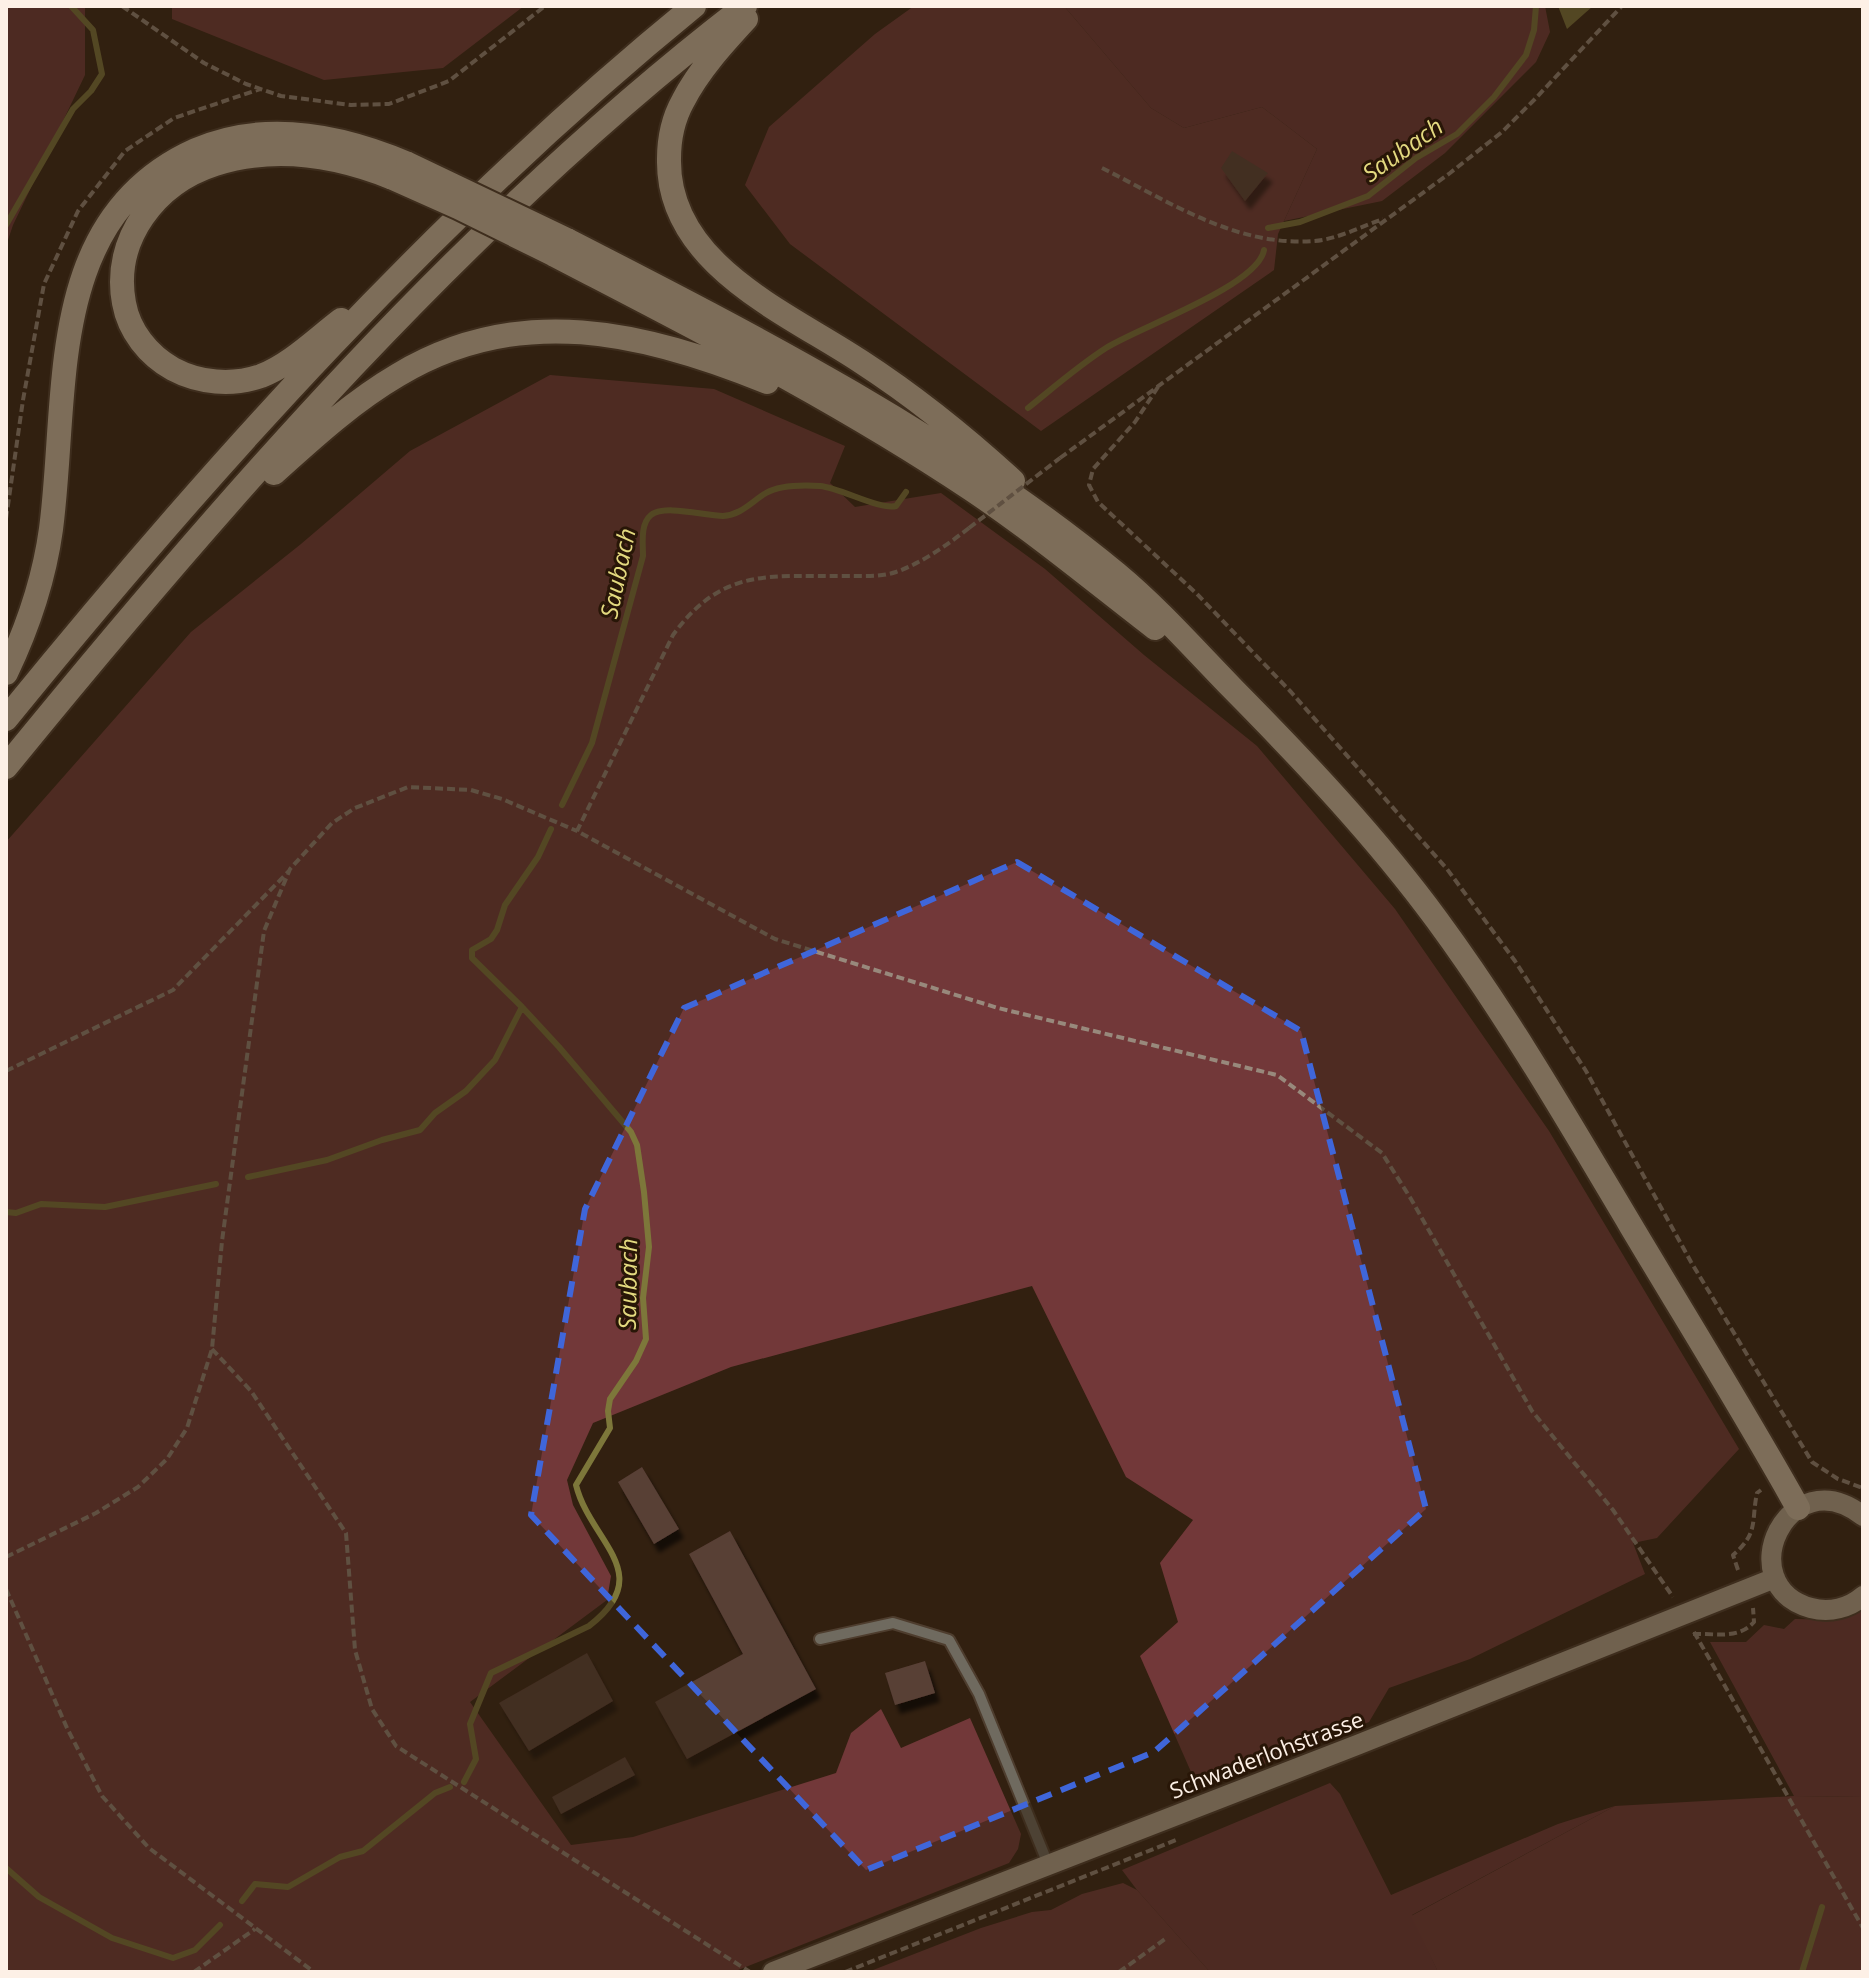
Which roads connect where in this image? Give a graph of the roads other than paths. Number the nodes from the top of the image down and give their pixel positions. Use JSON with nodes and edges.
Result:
{"nodes":[{"id":1,"x":694,"y":6,"type":"edge"},
{"id":2,"x":745,"y":6,"type":"edge"},
{"id":3,"x":756,"y":6,"type":"edge"},
{"id":4,"x":401,"y":171,"type":"junction"},
{"id":5,"x":560,"y":247,"type":"junction"},
{"id":6,"x":400,"y":275,"type":"junction"},
{"id":7,"x":856,"y":418,"type":"junction"},
{"id":8,"x":194,"y":544,"type":"junction"},
{"id":9,"x":1119,"y":576,"type":"junction"},
{"id":10,"x":6,"y":673,"type":"edge"},
{"id":11,"x":1238,"y":694,"type":"junction"},
{"id":12,"x":6,"y":719,"type":"edge"},
{"id":13,"x":6,"y":767,"type":"edge"},
{"id":14,"x":1798,"y":1508,"type":"junction"},
{"id":15,"x":1863,"y":1516,"type":"edge"},
{"id":16,"x":1775,"y":1578,"type":"junction"},
{"id":17,"x":1863,"y":1596,"type":"edge"},
{"id":18,"x":820,"y":1639,"type":"dead end"},
{"id":19,"x":1048,"y":1864,"type":"junction"},
{"id":20,"x":773,"y":1972,"type":"edge"}],
"edges":[{"from":1,"to":6,"type":"highway"},
{"from":2,"to":8,"type":"highway"},
{"from":3,"to":9,"type":"highway"},
{"from":4,"to":5,"type":"highway","bridge":true},
{"from":4,"to":6,"type":"highway"},
{"from":4,"to":10,"type":"highway"},
{"from":5,"to":7,"type":"highway"},
{"from":5,"to":9,"type":"highway"},
{"from":6,"to":12,"type":"highway"},
{"from":7,"to":8,"type":"highway"},
{"from":7,"to":11,"type":"highway"},
{"from":8,"to":13,"type":"highway"},
{"from":9,"to":11,"type":"highway"},
{"from":11,"to":14,"type":"highway"},
{"from":14,"to":15,"type":"main road"},
{"from":14,"to":16,"type":"main road"},
{"from":16,"to":17,"type":"main road"},
{"from":16,"to":19,"type":"main road","name":"Schwaderlohstrasse"},
{"from":18,"to":19,"type":"lane"},
{"from":19,"to":20,"type":"main road","name":"Schwaderlohstrasse"}]}
